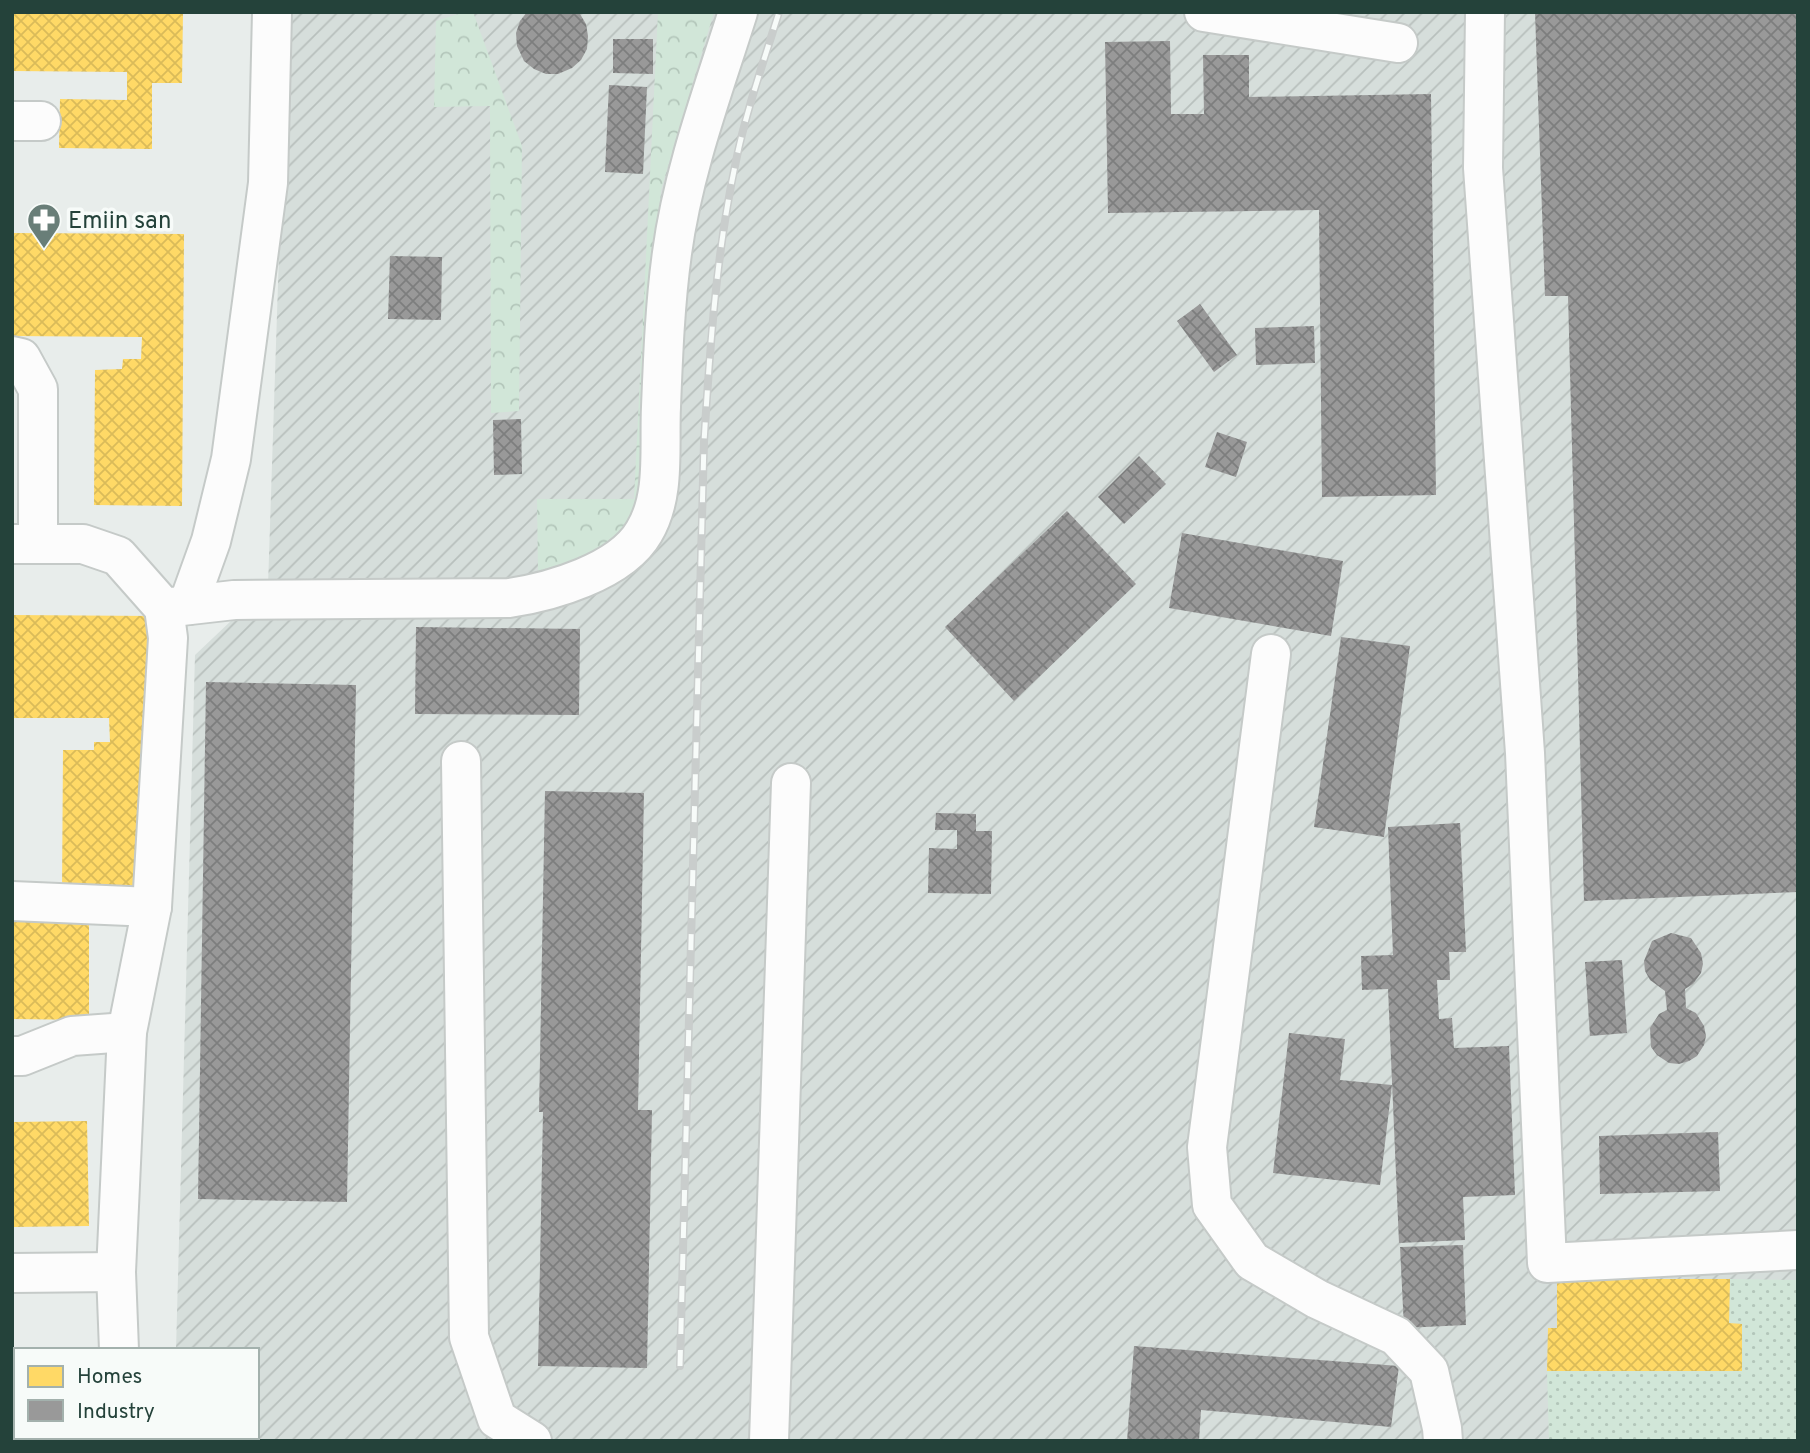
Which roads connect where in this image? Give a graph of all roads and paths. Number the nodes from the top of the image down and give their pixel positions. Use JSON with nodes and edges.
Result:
{"nodes":[{"id":1,"x":272,"y":12,"type":"edge"},
{"id":2,"x":738,"y":12,"type":"edge"},
{"id":3,"x":1204,"y":12,"type":"edge"},
{"id":4,"x":1485,"y":12,"type":"edge"},
{"id":5,"x":1398,"y":43,"type":"dead end"},
{"id":6,"x":12,"y":356,"type":"edge"},
{"id":7,"x":25,"y":544,"type":"edge"},
{"id":8,"x":176,"y":607,"type":"junction"},
{"id":9,"x":1271,"y":654,"type":"dead end"},
{"id":10,"x":461,"y":761,"type":"dead end"},
{"id":11,"x":791,"y":783,"type":"dead end"},
{"id":12,"x":12,"y":901,"type":"edge"},
{"id":13,"x":152,"y":907,"type":"junction"},
{"id":14,"x":127,"y":1032,"type":"junction"},
{"id":15,"x":12,"y":1056,"type":"edge"},
{"id":16,"x":1798,"y":1250,"type":"edge"},
{"id":17,"x":116,"y":1272,"type":"junction"},
{"id":18,"x":12,"y":1273,"type":"edge"},
{"id":19,"x":118,"y":1348,"type":"edge"},
{"id":20,"x":532,"y":1441,"type":"edge"},
{"id":21,"x":769,"y":1441,"type":"edge"},
{"id":22,"x":1443,"y":1441,"type":"edge"}],
"edges":[{"from":1,"to":8,"type":"lane"},
{"from":2,"to":8,"type":"lane"},
{"from":3,"to":5,"type":"lane"},
{"from":4,"to":16,"type":"lane"},
{"from":6,"to":7,"type":"lane"},
{"from":7,"to":8,"type":"lane"},
{"from":8,"to":13,"type":"lane"},
{"from":9,"to":22,"type":"lane"},
{"from":10,"to":20,"type":"lane"},
{"from":11,"to":21,"type":"lane"},
{"from":12,"to":13,"type":"lane"},
{"from":13,"to":14,"type":"lane"},
{"from":14,"to":15,"type":"lane"},
{"from":14,"to":17,"type":"lane"},
{"from":17,"to":18,"type":"lane"},
{"from":17,"to":19,"type":"lane"}]}
